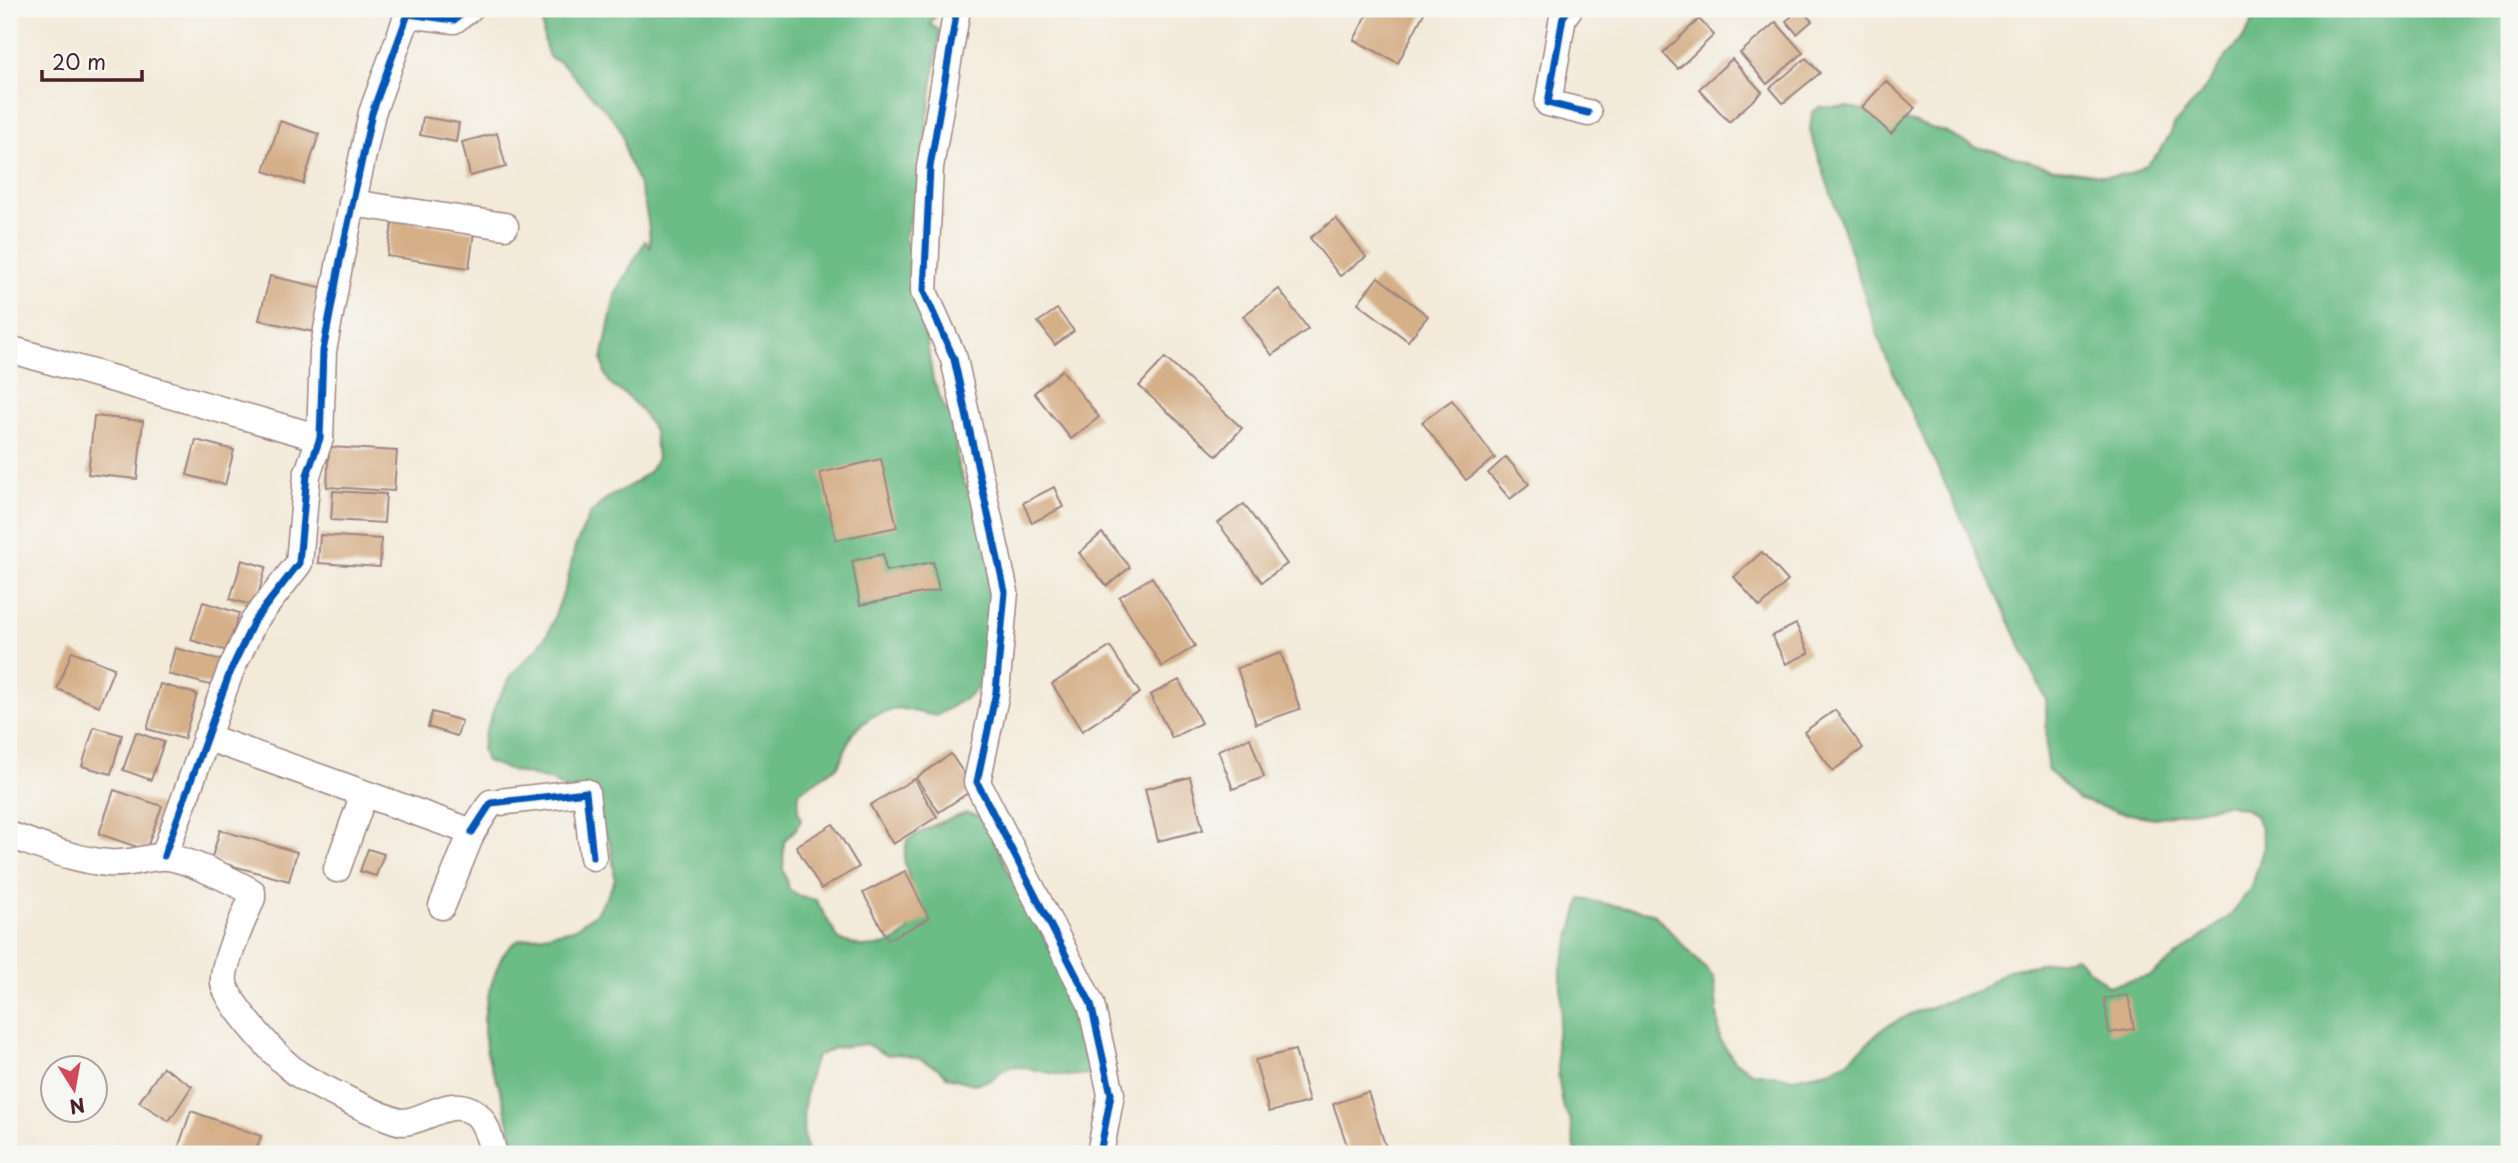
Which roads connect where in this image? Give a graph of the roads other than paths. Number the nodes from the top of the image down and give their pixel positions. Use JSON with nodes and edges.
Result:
{"nodes":[{"id":1,"x":469,"y":9,"type":"edge"},
{"id":2,"x":957,"y":9,"type":"edge"},
{"id":3,"x":1569,"y":9,"type":"edge"},
{"id":4,"x":400,"y":11,"type":"edge"},
{"id":5,"x":1588,"y":113,"type":"dead end"},
{"id":6,"x":352,"y":203,"type":"junction"},
{"id":7,"x":505,"y":226,"type":"dead end"},
{"id":8,"x":9,"y":349,"type":"edge"},
{"id":9,"x":320,"y":438,"type":"junction"},
{"id":10,"x":206,"y":737,"type":"junction"},
{"id":11,"x":364,"y":794,"type":"junction"},
{"id":12,"x":472,"y":832,"type":"junction"},
{"id":13,"x":9,"y":835,"type":"edge"},
{"id":14,"x":164,"y":856,"type":"junction"},
{"id":15,"x":593,"y":857,"type":"dead end"},
{"id":16,"x":337,"y":869,"type":"dead end"},
{"id":17,"x":442,"y":906,"type":"dead end"},
{"id":18,"x":494,"y":1154,"type":"edge"},
{"id":19,"x":1100,"y":1154,"type":"edge"}],
"edges":[{"from":1,"to":4,"type":"street"},
{"from":2,"to":19,"type":"street"},
{"from":3,"to":5,"type":"street"},
{"from":4,"to":6,"type":"street"},
{"from":6,"to":7,"type":"street"},
{"from":6,"to":9,"type":"street"},
{"from":8,"to":9,"type":"street"},
{"from":9,"to":10,"type":"street"},
{"from":10,"to":11,"type":"street"},
{"from":10,"to":14,"type":"street"},
{"from":11,"to":12,"type":"street"},
{"from":11,"to":16,"type":"street"},
{"from":12,"to":15,"type":"street"},
{"from":12,"to":17,"type":"street"},
{"from":13,"to":14,"type":"street"},
{"from":14,"to":18,"type":"street"}]}
